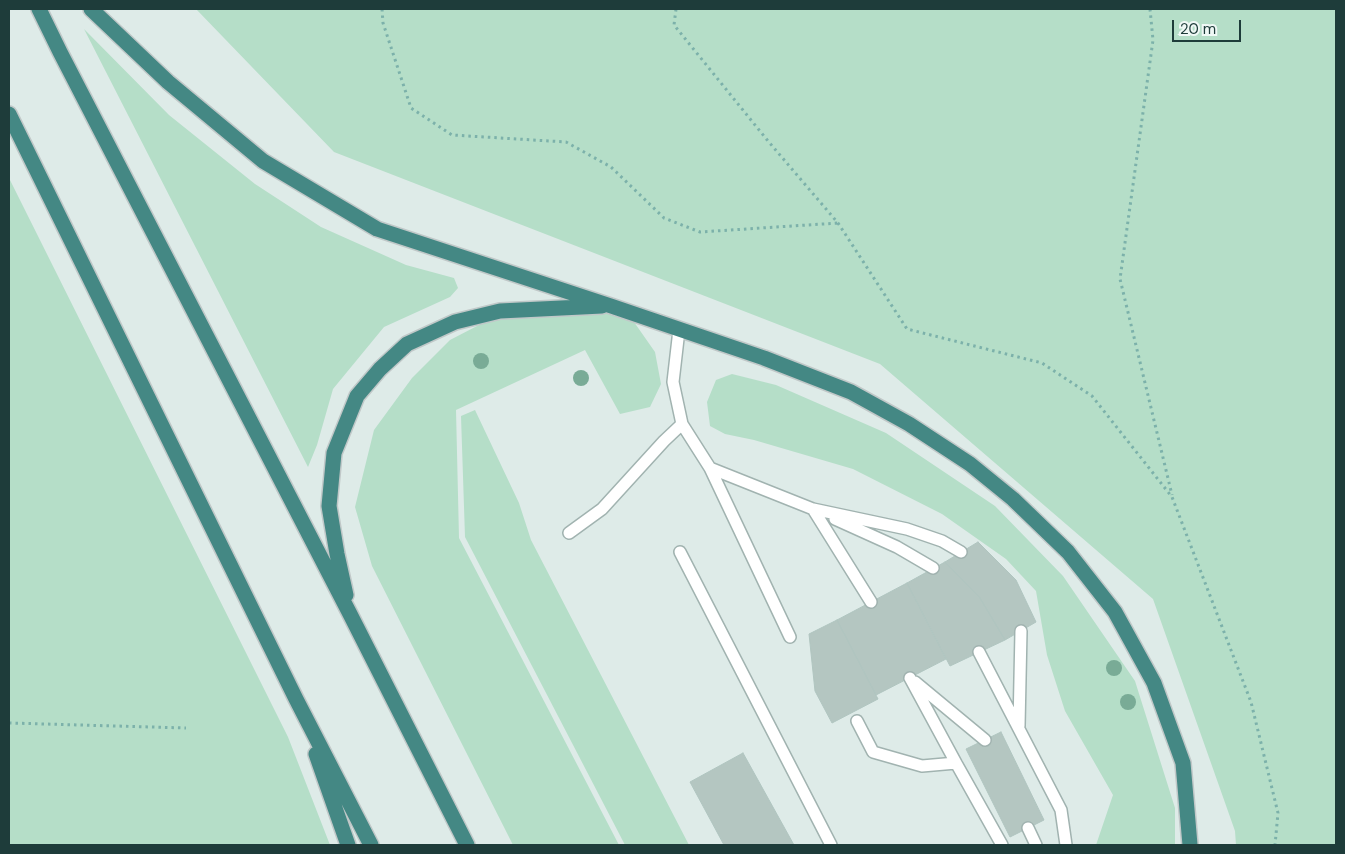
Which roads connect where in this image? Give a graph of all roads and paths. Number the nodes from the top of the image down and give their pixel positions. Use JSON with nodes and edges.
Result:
{"nodes":[{"id":1,"x":40,"y":9,"type":"edge"},
{"id":2,"x":92,"y":9,"type":"edge"},
{"id":3,"x":382,"y":9,"type":"edge"},
{"id":4,"x":676,"y":9,"type":"edge"},
{"id":5,"x":1150,"y":9,"type":"edge"},
{"id":6,"x":9,"y":114,"type":"edge"},
{"id":7,"x":838,"y":223,"type":"junction"},
{"id":8,"x":611,"y":306,"type":"junction"},
{"id":9,"x":679,"y":330,"type":"junction"},
{"id":10,"x":682,"y":424,"type":"junction"},
{"id":11,"x":710,"y":468,"type":"junction"},
{"id":12,"x":1172,"y":497,"type":"junction"},
{"id":13,"x":813,"y":508,"type":"junction"},
{"id":14,"x":568,"y":533,"type":"dead end"},
{"id":15,"x":680,"y":552,"type":"dead end"},
{"id":16,"x":961,"y":552,"type":"dead end"},
{"id":17,"x":933,"y":568,"type":"dead end"},
{"id":18,"x":871,"y":602,"type":"dead end"},
{"id":19,"x":350,"y":614,"type":"junction"},
{"id":20,"x":1021,"y":631,"type":"dead end"},
{"id":21,"x":790,"y":638,"type":"dead end"},
{"id":22,"x":979,"y":652,"type":"dead end"},
{"id":23,"x":296,"y":699,"type":"junction"},
{"id":24,"x":857,"y":721,"type":"dead end"},
{"id":25,"x":9,"y":723,"type":"edge"},
{"id":26,"x":186,"y":728,"type":"dead end"},
{"id":27,"x":1019,"y":728,"type":"junction"},
{"id":28,"x":985,"y":740,"type":"dead end"},
{"id":29,"x":956,"y":763,"type":"junction"},
{"id":30,"x":1028,"y":828,"type":"dead end"},
{"id":31,"x":348,"y":845,"type":"edge"},
{"id":32,"x":371,"y":845,"type":"edge"},
{"id":33,"x":467,"y":845,"type":"edge"},
{"id":34,"x":831,"y":845,"type":"edge"},
{"id":35,"x":1002,"y":845,"type":"edge"},
{"id":36,"x":1036,"y":845,"type":"edge"},
{"id":37,"x":1066,"y":845,"type":"edge"},
{"id":38,"x":1190,"y":845,"type":"edge"},
{"id":39,"x":1275,"y":845,"type":"edge"}],
"edges":[{"from":1,"to":19,"type":"highway"},
{"from":2,"to":8,"type":"highway"},
{"from":3,"to":7,"type":"path"},
{"from":4,"to":7,"type":"path"},
{"from":5,"to":12,"type":"path"},
{"from":6,"to":23,"type":"highway"},
{"from":7,"to":12,"type":"path"},
{"from":8,"to":9,"type":"highway"},
{"from":8,"to":19,"type":"highway"},
{"from":9,"to":10,"type":"lane"},
{"from":9,"to":38,"type":"highway"},
{"from":10,"to":11,"type":"lane"},
{"from":10,"to":14,"type":"lane"},
{"from":11,"to":13,"type":"lane"},
{"from":11,"to":21,"type":"lane"},
{"from":12,"to":39,"type":"path"},
{"from":13,"to":16,"type":"lane"},
{"from":13,"to":17,"type":"lane"},
{"from":13,"to":18,"type":"lane"},
{"from":15,"to":34,"type":"lane"},
{"from":19,"to":33,"type":"highway"},
{"from":20,"to":27,"type":"lane"},
{"from":22,"to":27,"type":"lane"},
{"from":23,"to":31,"type":"highway"},
{"from":23,"to":32,"type":"highway"},
{"from":24,"to":29,"type":"lane"},
{"from":25,"to":26,"type":"path"},
{"from":27,"to":37,"type":"lane"},
{"from":28,"to":29,"type":"lane"},
{"from":29,"to":35,"type":"lane"},
{"from":30,"to":36,"type":"lane"}]}
